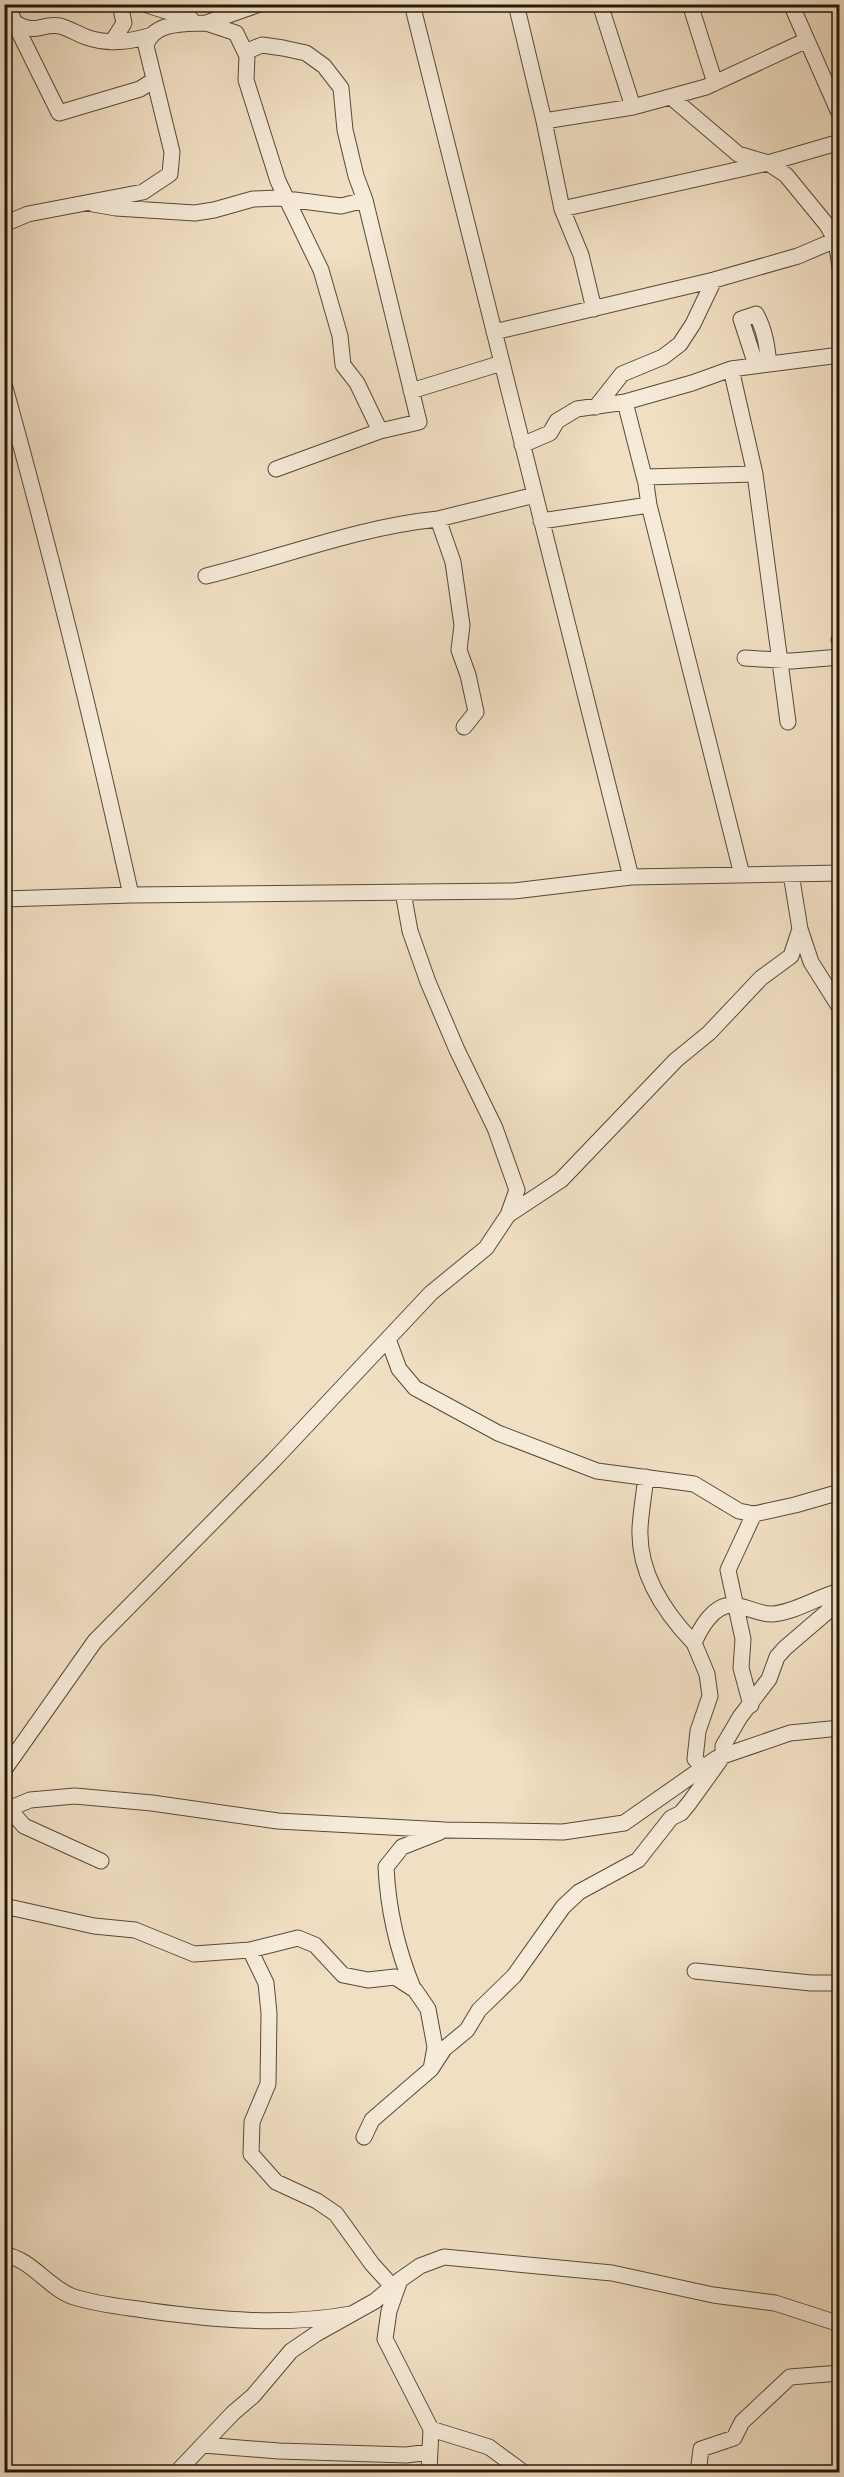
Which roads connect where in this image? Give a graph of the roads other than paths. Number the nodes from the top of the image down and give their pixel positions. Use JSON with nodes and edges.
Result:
{"nodes":[{"id":1,"x":8,"y":4,"type":"edge"},
{"id":2,"x":120,"y":4,"type":"edge"},
{"id":3,"x":144,"y":4,"type":"edge"},
{"id":4,"x":260,"y":4,"type":"edge"},
{"id":5,"x":412,"y":4,"type":"edge"},
{"id":6,"x":516,"y":4,"type":"edge"},
{"id":7,"x":600,"y":4,"type":"edge"},
{"id":8,"x":690,"y":4,"type":"edge"},
{"id":9,"x":791,"y":4,"type":"edge"},
{"id":10,"x":14,"y":22,"type":"junction"},
{"id":11,"x":206,"y":23,"type":"junction"},
{"id":12,"x":152,"y":35,"type":"junction"},
{"id":13,"x":807,"y":40,"type":"junction"},
{"id":14,"x":112,"y":42,"type":"junction"},
{"id":15,"x":245,"y":52,"type":"junction"},
{"id":16,"x":154,"y":81,"type":"junction"},
{"id":17,"x":715,"y":83,"type":"junction"},
{"id":18,"x":671,"y":97,"type":"junction"},
{"id":19,"x":633,"y":107,"type":"junction"},
{"id":20,"x":840,"y":115,"type":"edge"},
{"id":21,"x":544,"y":121,"type":"junction"},
{"id":22,"x":840,"y":142,"type":"edge"},
{"id":23,"x":768,"y":163,"type":"junction"},
{"id":24,"x":287,"y":199,"type":"junction"},
{"id":25,"x":365,"y":200,"type":"junction"},
{"id":26,"x":84,"y":202,"type":"junction"},
{"id":27,"x":562,"y":209,"type":"junction"},
{"id":28,"x":4,"y":224,"type":"edge"},
{"id":29,"x":838,"y":239,"type":"edge"},
{"id":30,"x":840,"y":267,"type":"edge"},
{"id":31,"x":714,"y":280,"type":"junction"},
{"id":32,"x":594,"y":309,"type":"junction"},
{"id":33,"x":494,"y":332,"type":"junction"},
{"id":34,"x":840,"y":355,"type":"edge"},
{"id":35,"x":502,"y":363,"type":"junction"},
{"id":36,"x":731,"y":369,"type":"junction"},
{"id":37,"x":4,"y":384,"type":"edge"},
{"id":38,"x":411,"y":391,"type":"junction"},
{"id":39,"x":625,"y":402,"type":"junction"},
{"id":40,"x":596,"y":407,"type":"junction"},
{"id":41,"x":380,"y":431,"type":"junction"},
{"id":42,"x":522,"y":445,"type":"junction"},
{"id":43,"x":276,"y":469,"type":"dead end"},
{"id":44,"x":755,"y":474,"type":"junction"},
{"id":45,"x":645,"y":480,"type":"junction"},
{"id":46,"x":535,"y":495,"type":"junction"},
{"id":47,"x":649,"y":505,"type":"junction"},
{"id":48,"x":438,"y":519,"type":"junction"},
{"id":49,"x":541,"y":521,"type":"junction"},
{"id":50,"x":206,"y":576,"type":"dead end"},
{"id":51,"x":840,"y":657,"type":"edge"},
{"id":52,"x":745,"y":658,"type":"dead end"},
{"id":53,"x":781,"y":661,"type":"junction"},
{"id":54,"x":788,"y":722,"type":"dead end"},
{"id":55,"x":464,"y":727,"type":"dead end"},
{"id":56,"x":840,"y":873,"type":"edge"},
{"id":57,"x":791,"y":874,"type":"junction"},
{"id":58,"x":742,"y":875,"type":"junction"},
{"id":59,"x":631,"y":877,"type":"junction"},
{"id":60,"x":403,"y":892,"type":"junction"},
{"id":61,"x":131,"y":895,"type":"junction"},
{"id":62,"x":4,"y":899,"type":"edge"},
{"id":63,"x":800,"y":929,"type":"junction"},
{"id":64,"x":840,"y":1008,"type":"edge"},
{"id":65,"x":508,"y":1215,"type":"junction"},
{"id":66,"x":388,"y":1339,"type":"junction"},
{"id":67,"x":646,"y":1477,"type":"junction"},
{"id":68,"x":840,"y":1492,"type":"edge"},
{"id":69,"x":754,"y":1514,"type":"junction"},
{"id":70,"x":840,"y":1591,"type":"edge"},
{"id":71,"x":840,"y":1596,"type":"edge"},
{"id":72,"x":735,"y":1606,"type":"junction"},
{"id":73,"x":694,"y":1643,"type":"junction"},
{"id":74,"x":751,"y":1705,"type":"junction"},
{"id":75,"x":840,"y":1728,"type":"edge"},
{"id":76,"x":11,"y":1752,"type":"edge"},
{"id":77,"x":723,"y":1756,"type":"junction"},
{"id":78,"x":703,"y":1768,"type":"junction"},
{"id":79,"x":4,"y":1770,"type":"edge"},
{"id":80,"x":7,"y":1810,"type":"edge"},
{"id":81,"x":445,"y":1830,"type":"junction"},
{"id":82,"x":101,"y":1861,"type":"dead end"},
{"id":83,"x":4,"y":1906,"type":"edge"},
{"id":84,"x":250,"y":1950,"type":"junction"},
{"id":85,"x":695,"y":1971,"type":"dead end"},
{"id":86,"x":840,"y":1983,"type":"edge"},
{"id":87,"x":413,"y":1988,"type":"junction"},
{"id":88,"x":430,"y":2069,"type":"junction"},
{"id":89,"x":364,"y":2137,"type":"dead end"},
{"id":90,"x":4,"y":2255,"type":"edge"},
{"id":91,"x":396,"y":2283,"type":"junction"},
{"id":92,"x":351,"y":2314,"type":"junction"},
{"id":93,"x":840,"y":2324,"type":"edge"},
{"id":94,"x":840,"y":2373,"type":"edge"},
{"id":95,"x":431,"y":2429,"type":"junction"},
{"id":96,"x":203,"y":2445,"type":"junction"},
{"id":97,"x":430,"y":2452,"type":"junction"},
{"id":98,"x":177,"y":2472,"type":"edge"},
{"id":99,"x":427,"y":2472,"type":"edge"},
{"id":100,"x":523,"y":2472,"type":"edge"},
{"id":101,"x":701,"y":2472,"type":"edge"}],
"edges":[{"from":1,"to":10,"type":"street"},
{"from":2,"to":14,"type":"street"},
{"from":3,"to":11,"type":"street"},
{"from":4,"to":11,"type":"street"},
{"from":5,"to":33,"type":"street"},
{"from":6,"to":21,"type":"street"},
{"from":7,"to":19,"type":"street"},
{"from":8,"to":17,"type":"street"},
{"from":9,"to":13,"type":"street"},
{"from":10,"to":14,"type":"street"},
{"from":10,"to":16,"type":"street"},
{"from":11,"to":12,"type":"street"},
{"from":11,"to":15,"type":"street"},
{"from":12,"to":14,"type":"street"},
{"from":12,"to":16,"type":"street"},
{"from":13,"to":17,"type":"street"},
{"from":13,"to":20,"type":"street"},
{"from":15,"to":24,"type":"street"},
{"from":15,"to":25,"type":"street"},
{"from":16,"to":26,"type":"street"},
{"from":17,"to":18,"type":"street"},
{"from":18,"to":19,"type":"street"},
{"from":18,"to":23,"type":"street"},
{"from":19,"to":21,"type":"street"},
{"from":21,"to":27,"type":"street"},
{"from":22,"to":23,"type":"street"},
{"from":23,"to":27,"type":"street"},
{"from":23,"to":29,"type":"street"},
{"from":24,"to":25,"type":"street"},
{"from":24,"to":26,"type":"street"},
{"from":24,"to":41,"type":"street"},
{"from":25,"to":38,"type":"street"},
{"from":26,"to":28,"type":"street"},
{"from":27,"to":32,"type":"street"},
{"from":29,"to":30,"type":"street"},
{"from":29,"to":31,"type":"street"},
{"from":31,"to":32,"type":"street"},
{"from":31,"to":40,"type":"street"},
{"from":32,"to":33,"type":"street"},
{"from":33,"to":35,"type":"street"},
{"from":34,"to":36,"type":"street"},
{"from":35,"to":38,"type":"street"},
{"from":35,"to":42,"type":"street"},
{"from":36,"to":39,"type":"street"},
{"from":36,"to":44,"type":"street"},
{"from":37,"to":61,"type":"street"},
{"from":38,"to":41,"type":"street"},
{"from":39,"to":40,"type":"street"},
{"from":39,"to":45,"type":"street"},
{"from":40,"to":42,"type":"street"},
{"from":41,"to":43,"type":"street"},
{"from":42,"to":46,"type":"street"},
{"from":44,"to":45,"type":"street"},
{"from":44,"to":53,"type":"street"},
{"from":45,"to":47,"type":"street"},
{"from":46,"to":48,"type":"street"},
{"from":46,"to":49,"type":"street"},
{"from":47,"to":49,"type":"street"},
{"from":47,"to":58,"type":"street"},
{"from":48,"to":50,"type":"street"},
{"from":48,"to":55,"type":"street"},
{"from":49,"to":59,"type":"street"},
{"from":51,"to":53,"type":"street"},
{"from":52,"to":53,"type":"street"},
{"from":53,"to":54,"type":"street"},
{"from":56,"to":57,"type":"street"},
{"from":57,"to":58,"type":"street"},
{"from":57,"to":63,"type":"street"},
{"from":58,"to":59,"type":"street"},
{"from":59,"to":60,"type":"street"},
{"from":60,"to":61,"type":"street"},
{"from":60,"to":65,"type":"street"},
{"from":61,"to":62,"type":"street"},
{"from":63,"to":64,"type":"street"},
{"from":63,"to":65,"type":"street"},
{"from":65,"to":66,"type":"street"},
{"from":66,"to":67,"type":"street"},
{"from":66,"to":76,"type":"street"},
{"from":67,"to":69,"type":"street"},
{"from":67,"to":73,"type":"street"},
{"from":68,"to":69,"type":"street"},
{"from":69,"to":72,"type":"street"},
{"from":70,"to":72,"type":"street"},
{"from":71,"to":74,"type":"street"},
{"from":72,"to":73,"type":"street"},
{"from":72,"to":74,"type":"street"},
{"from":73,"to":78,"type":"street"},
{"from":74,"to":77,"type":"street"},
{"from":75,"to":77,"type":"street"},
{"from":76,"to":79,"type":"street"},
{"from":77,"to":78,"type":"street"},
{"from":77,"to":88,"type":"street"},
{"from":78,"to":81,"type":"street"},
{"from":80,"to":81,"type":"street"},
{"from":80,"to":82,"type":"street"},
{"from":81,"to":87,"type":"street"},
{"from":83,"to":84,"type":"street"},
{"from":84,"to":87,"type":"street"},
{"from":84,"to":91,"type":"street"},
{"from":85,"to":86,"type":"street"},
{"from":87,"to":88,"type":"street"},
{"from":88,"to":89,"type":"street"},
{"from":90,"to":92,"type":"street"},
{"from":91,"to":92,"type":"street"},
{"from":91,"to":93,"type":"street"},
{"from":91,"to":95,"type":"street"},
{"from":92,"to":96,"type":"street"},
{"from":94,"to":101,"type":"street"},
{"from":95,"to":97,"type":"street"},
{"from":95,"to":100,"type":"street"},
{"from":96,"to":97,"type":"street"},
{"from":96,"to":98,"type":"street"},
{"from":97,"to":99,"type":"street"}]}
